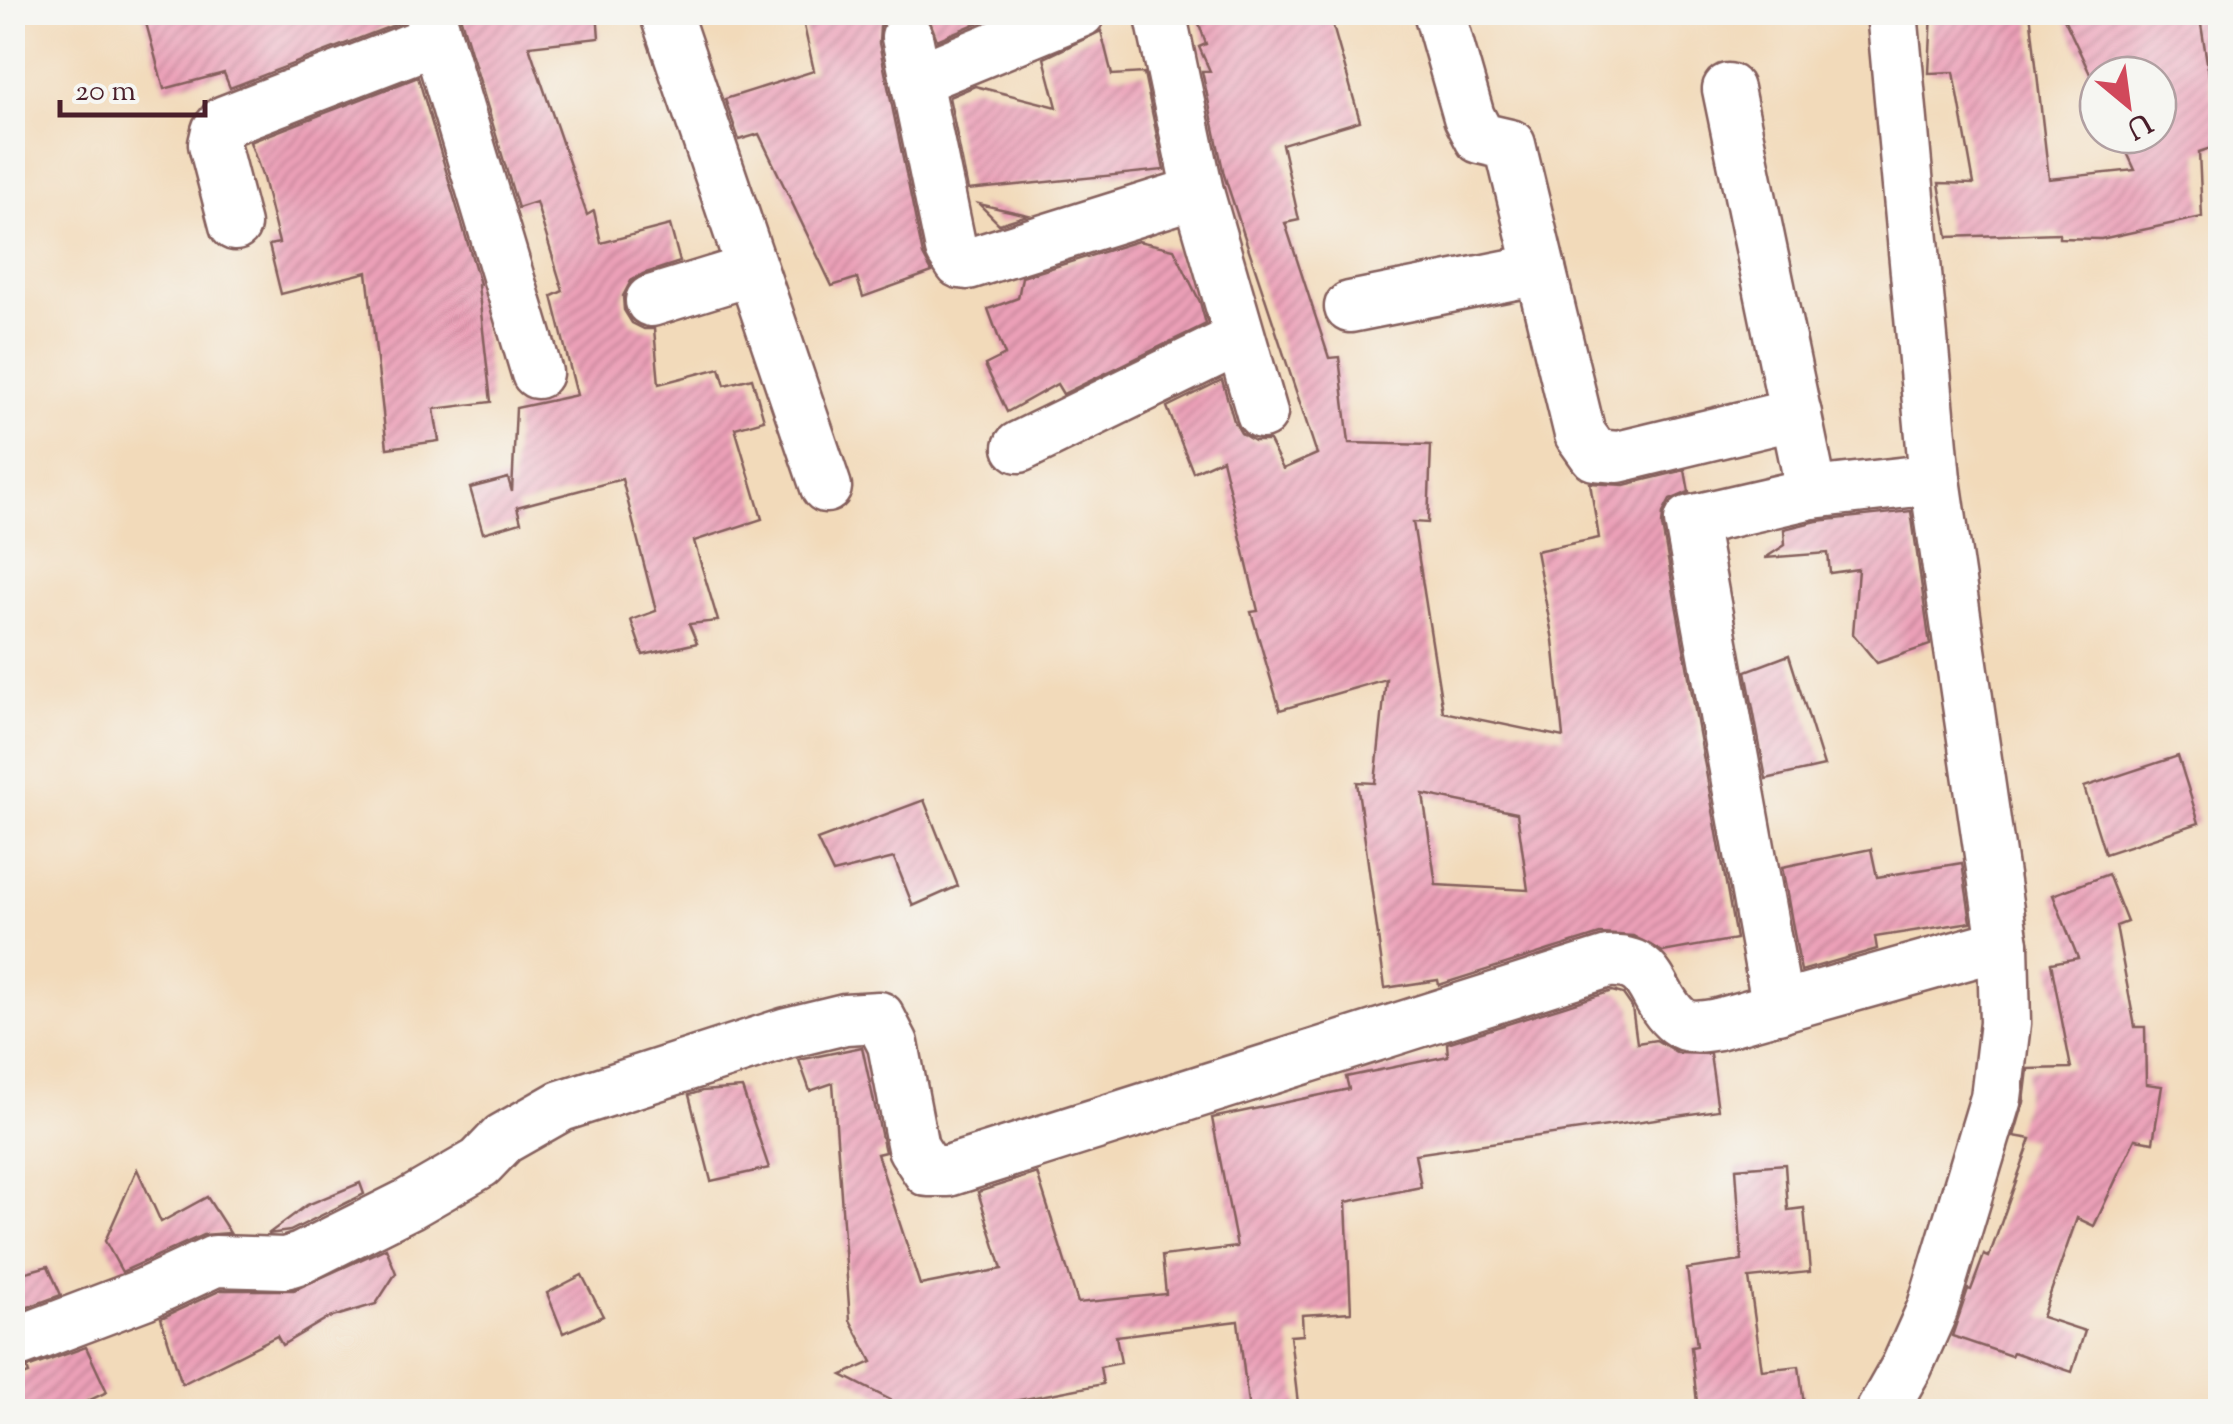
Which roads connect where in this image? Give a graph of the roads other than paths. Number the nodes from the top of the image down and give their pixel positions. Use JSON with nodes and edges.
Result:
{"nodes":[{"id":1,"x":664,"y":12,"type":"edge"},
{"id":2,"x":1080,"y":12,"type":"edge"},
{"id":3,"x":1160,"y":12,"type":"edge"},
{"id":4,"x":1439,"y":12,"type":"edge"},
{"id":5,"x":1892,"y":12,"type":"edge"},
{"id":6,"x":433,"y":26,"type":"edge"},
{"id":7,"x":1728,"y":88,"type":"dead end"},
{"id":8,"x":1198,"y":192,"type":"junction"},
{"id":9,"x":235,"y":225,"type":"dead end"},
{"id":10,"x":1540,"y":268,"type":"junction"},
{"id":11,"x":752,"y":270,"type":"junction"},
{"id":12,"x":650,"y":301,"type":"dead end"},
{"id":13,"x":1350,"y":307,"type":"dead end"},
{"id":14,"x":1238,"y":340,"type":"junction"},
{"id":15,"x":537,"y":373,"type":"dead end"},
{"id":16,"x":1262,"y":413,"type":"dead end"},
{"id":17,"x":1796,"y":414,"type":"junction"},
{"id":18,"x":1020,"y":448,"type":"dead end"},
{"id":19,"x":1935,"y":479,"type":"junction"},
{"id":20,"x":826,"y":487,"type":"dead end"},
{"id":21,"x":1812,"y":493,"type":"junction"},
{"id":22,"x":2002,"y":944,"type":"junction"},
{"id":23,"x":1778,"y":1008,"type":"junction"},
{"id":24,"x":20,"y":1341,"type":"dead end"},
{"id":25,"x":1881,"y":1412,"type":"edge"}],
"edges":[{"from":1,"to":11,"type":"street"},
{"from":2,"to":8,"type":"street"},
{"from":3,"to":8,"type":"street"},
{"from":4,"to":10,"type":"street"},
{"from":5,"to":19,"type":"street"},
{"from":6,"to":9,"type":"street"},
{"from":6,"to":15,"type":"street"},
{"from":7,"to":17,"type":"street"},
{"from":8,"to":14,"type":"street"},
{"from":10,"to":13,"type":"street"},
{"from":10,"to":17,"type":"street"},
{"from":11,"to":12,"type":"street"},
{"from":11,"to":20,"type":"street"},
{"from":14,"to":16,"type":"street"},
{"from":14,"to":18,"type":"street"},
{"from":17,"to":21,"type":"street"},
{"from":19,"to":21,"type":"street"},
{"from":19,"to":22,"type":"street"},
{"from":21,"to":23,"type":"street"},
{"from":22,"to":23,"type":"street"},
{"from":22,"to":25,"type":"street"},
{"from":23,"to":24,"type":"street"}]}
